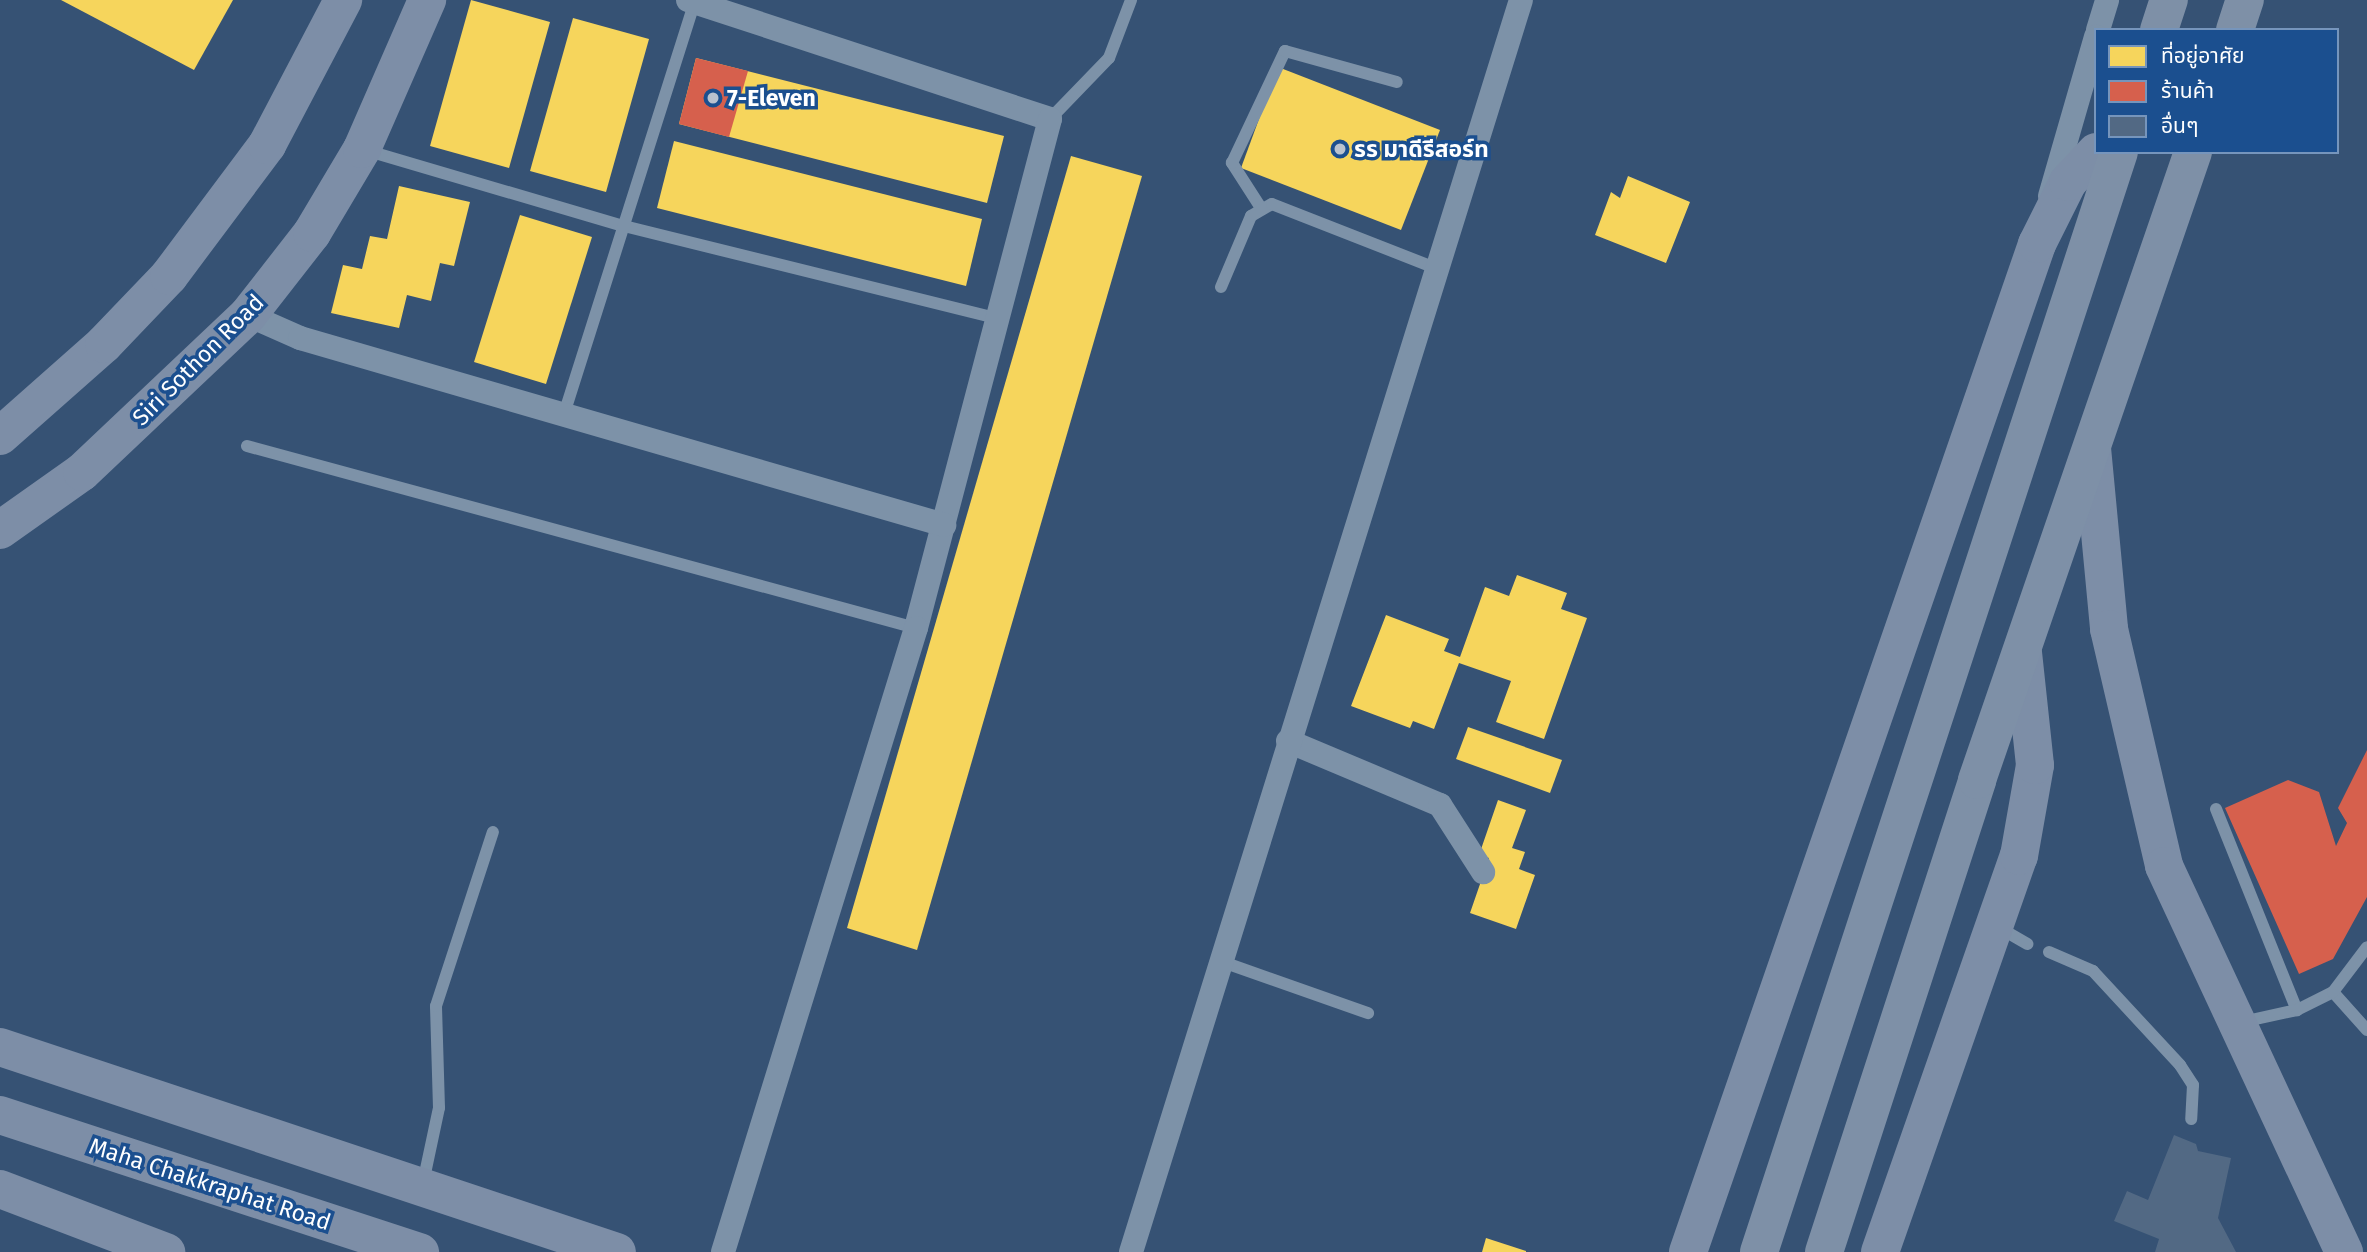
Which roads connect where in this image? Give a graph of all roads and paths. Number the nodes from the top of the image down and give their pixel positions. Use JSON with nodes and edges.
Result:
{"nodes":[{"id":1,"x":343,"y":0,"type":"edge"},
{"id":2,"x":427,"y":0,"type":"edge"},
{"id":3,"x":1131,"y":0,"type":"edge"},
{"id":4,"x":1521,"y":0,"type":"edge"},
{"id":5,"x":2107,"y":0,"type":"edge"},
{"id":6,"x":2169,"y":0,"type":"edge"},
{"id":7,"x":2245,"y":0,"type":"edge"},
{"id":8,"x":692,"y":1,"type":"edge"},
{"id":9,"x":2099,"y":28,"type":"edge"},
{"id":10,"x":2161,"y":28,"type":"edge"},
{"id":11,"x":2236,"y":28,"type":"edge"},
{"id":12,"x":2094,"y":44,"type":"edge"},
{"id":13,"x":1397,"y":82,"type":"dead end"},
{"id":14,"x":1050,"y":119,"type":"junction"},
{"id":15,"x":362,"y":149,"type":"junction"},
{"id":16,"x":2094,"y":154,"type":"edge"},
{"id":17,"x":2118,"y":154,"type":"edge"},
{"id":18,"x":2192,"y":154,"type":"edge"},
{"id":19,"x":1261,"y":208,"type":"junction"},
{"id":20,"x":620,"y":225,"type":"junction"},
{"id":21,"x":2037,"y":244,"type":"junction"},
{"id":22,"x":1435,"y":268,"type":"junction"},
{"id":23,"x":1221,"y":287,"type":"dead end"},
{"id":24,"x":248,"y":315,"type":"junction"},
{"id":25,"x":1002,"y":319,"type":"junction"},
{"id":26,"x":564,"y":414,"type":"junction"},
{"id":27,"x":0,"y":436,"type":"edge"},
{"id":28,"x":247,"y":446,"type":"dead end"},
{"id":29,"x":2092,"y":448,"type":"junction"},
{"id":30,"x":944,"y":525,"type":"junction"},
{"id":31,"x":0,"y":530,"type":"edge"},
{"id":32,"x":916,"y":628,"type":"junction"},
{"id":33,"x":2024,"y":653,"type":"junction"},
{"id":34,"x":1288,"y":741,"type":"junction"},
{"id":35,"x":2216,"y":809,"type":"dead end"},
{"id":36,"x":493,"y":832,"type":"dead end"},
{"id":37,"x":1483,"y":872,"type":"dead end"},
{"id":38,"x":1995,"y":925,"type":"junction"},
{"id":39,"x":2027,"y":944,"type":"dead end"},
{"id":40,"x":2367,"y":947,"type":"edge"},
{"id":41,"x":2049,"y":952,"type":"dead end"},
{"id":42,"x":1220,"y":961,"type":"junction"},
{"id":43,"x":2333,"y":992,"type":"junction"},
{"id":44,"x":2297,"y":1010,"type":"junction"},
{"id":45,"x":1368,"y":1013,"type":"dead end"},
{"id":46,"x":2235,"y":1024,"type":"junction"},
{"id":47,"x":2367,"y":1030,"type":"edge"},
{"id":48,"x":0,"y":1047,"type":"edge"},
{"id":49,"x":0,"y":1115,"type":"edge"},
{"id":50,"x":2191,"y":1119,"type":"dead end"},
{"id":51,"x":423,"y":1184,"type":"junction"},
{"id":52,"x":0,"y":1189,"type":"edge"},
{"id":53,"x":61,"y":1211,"type":"junction"},
{"id":54,"x":166,"y":1252,"type":"edge"},
{"id":55,"x":191,"y":1252,"type":"edge"},
{"id":56,"x":420,"y":1252,"type":"edge"},
{"id":57,"x":617,"y":1252,"type":"edge"},
{"id":58,"x":723,"y":1252,"type":"edge"},
{"id":59,"x":1131,"y":1252,"type":"edge"},
{"id":60,"x":1688,"y":1252,"type":"edge"},
{"id":61,"x":1759,"y":1252,"type":"edge"},
{"id":62,"x":1824,"y":1252,"type":"edge"},
{"id":63,"x":1880,"y":1252,"type":"edge"},
{"id":64,"x":2344,"y":1252,"type":"edge"}],
"edges":[{"from":1,"to":27,"type":"main road"},
{"from":2,"to":15,"type":"main road","name":"Siri Sothon Road"},
{"from":3,"to":14,"type":"lane"},
{"from":4,"to":22,"type":"street"},
{"from":5,"to":9,"type":"street"},
{"from":6,"to":10,"type":"highway"},
{"from":7,"to":11,"type":"highway"},
{"from":8,"to":14,"type":"street"},
{"from":8,"to":20,"type":"lane"},
{"from":12,"to":21,"type":"street"},
{"from":13,"to":19,"type":"lane"},
{"from":14,"to":25,"type":"street"},
{"from":15,"to":20,"type":"lane"},
{"from":15,"to":24,"type":"main road","name":"Siri Sothon Road"},
{"from":16,"to":21,"type":"main road"},
{"from":17,"to":61,"type":"highway"},
{"from":18,"to":29,"type":"highway"},
{"from":19,"to":22,"type":"lane"},
{"from":19,"to":23,"type":"lane"},
{"from":20,"to":25,"type":"lane"},
{"from":20,"to":26,"type":"lane"},
{"from":21,"to":60,"type":"main road"},
{"from":22,"to":34,"type":"street"},
{"from":24,"to":26,"type":"street"},
{"from":24,"to":31,"type":"main road","name":"Siri Sothon Road"},
{"from":25,"to":30,"type":"street"},
{"from":26,"to":30,"type":"street"},
{"from":28,"to":32,"type":"lane"},
{"from":29,"to":33,"type":"highway"},
{"from":29,"to":46,"type":"main road"},
{"from":30,"to":32,"type":"street"},
{"from":32,"to":58,"type":"street"},
{"from":33,"to":38,"type":"main road"},
{"from":33,"to":62,"type":"highway"},
{"from":34,"to":37,"type":"street"},
{"from":34,"to":42,"type":"street"},
{"from":35,"to":44,"type":"lane"},
{"from":36,"to":51,"type":"lane"},
{"from":38,"to":39,"type":"lane"},
{"from":38,"to":63,"type":"main road"},
{"from":40,"to":43,"type":"lane"},
{"from":41,"to":50,"type":"lane"},
{"from":42,"to":45,"type":"lane"},
{"from":42,"to":59,"type":"street"},
{"from":43,"to":44,"type":"lane"},
{"from":43,"to":47,"type":"lane"},
{"from":44,"to":46,"type":"lane"},
{"from":46,"to":64,"type":"main road"},
{"from":48,"to":51,"type":"main road"},
{"from":49,"to":56,"type":"main road","name":"Maha Chakkraphat Road"},
{"from":51,"to":57,"type":"main road"},
{"from":52,"to":53,"type":"main road"},
{"from":53,"to":54,"type":"main road"},
{"from":53,"to":55,"type":"main road"}]}
